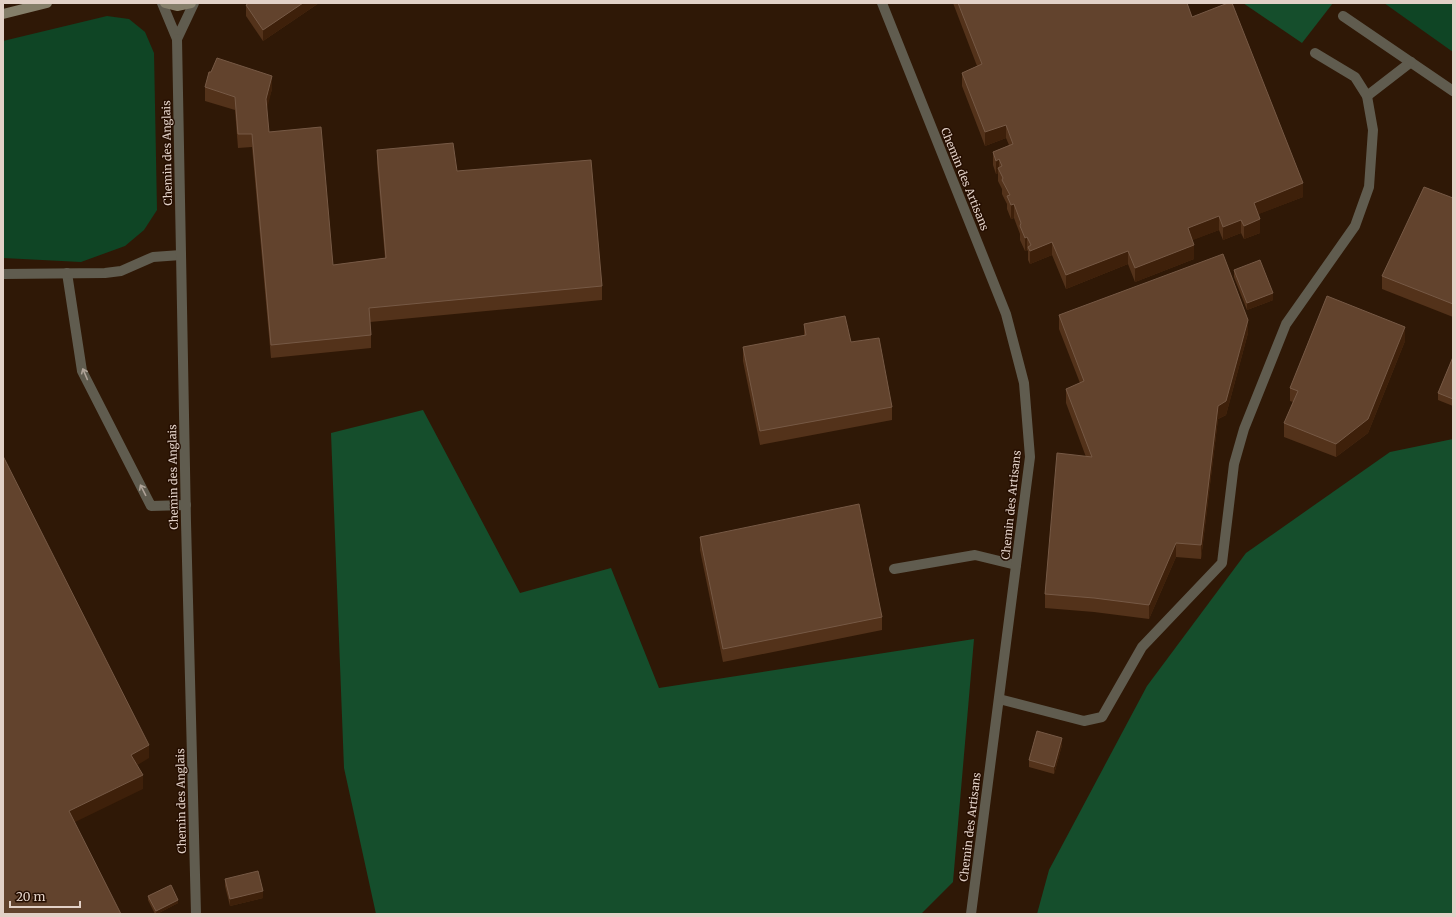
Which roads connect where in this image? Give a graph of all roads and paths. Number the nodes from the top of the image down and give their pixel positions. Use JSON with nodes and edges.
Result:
{"nodes":[{"id":1,"x":46,"y":3,"type":"edge"},
{"id":2,"x":164,"y":3,"type":"edge"},
{"id":3,"x":190,"y":3,"type":"edge"},
{"id":4,"x":194,"y":3,"type":"edge"},
{"id":5,"x":882,"y":3,"type":"edge"},
{"id":6,"x":3,"y":14,"type":"edge"},
{"id":7,"x":1343,"y":16,"type":"dead end"},
{"id":8,"x":178,"y":39,"type":"junction"},
{"id":9,"x":1315,"y":53,"type":"dead end"},
{"id":10,"x":1411,"y":62,"type":"junction"},
{"id":11,"x":1453,"y":91,"type":"edge"},
{"id":12,"x":1367,"y":96,"type":"junction"},
{"id":13,"x":181,"y":255,"type":"junction"},
{"id":14,"x":3,"y":274,"type":"edge"},
{"id":15,"x":67,"y":274,"type":"junction"},
{"id":16,"x":186,"y":505,"type":"junction"},
{"id":17,"x":1016,"y":565,"type":"junction"},
{"id":18,"x":894,"y":569,"type":"dead end"},
{"id":19,"x":999,"y":699,"type":"junction"},
{"id":20,"x":196,"y":914,"type":"edge"},
{"id":21,"x":971,"y":914,"type":"edge"}],
"edges":[{"from":1,"to":6,"type":"main road"},
{"from":2,"to":3,"type":"main road"},
{"from":2,"to":8,"type":"street","name":"Chemin des Anglais"},
{"from":4,"to":8,"type":"street","name":"Chemin des Anglais"},
{"from":5,"to":17,"type":"street","name":"Chemin des Artisans"},
{"from":7,"to":10,"type":"street"},
{"from":8,"to":13,"type":"street","name":"Chemin des Anglais"},
{"from":9,"to":12,"type":"street"},
{"from":10,"to":11,"type":"street"},
{"from":10,"to":12,"type":"street"},
{"from":12,"to":19,"type":"street"},
{"from":13,"to":15,"type":"street"},
{"from":13,"to":16,"type":"street","name":"Chemin des Anglais"},
{"from":14,"to":15,"type":"street"},
{"from":16,"to":15,"type":"street","one_way":true},
{"from":16,"to":20,"type":"street","name":"Chemin des Anglais"},
{"from":17,"to":18,"type":"street"},
{"from":17,"to":19,"type":"street","name":"Chemin des Artisans"},
{"from":19,"to":21,"type":"street","name":"Chemin des Artisans"}]}
